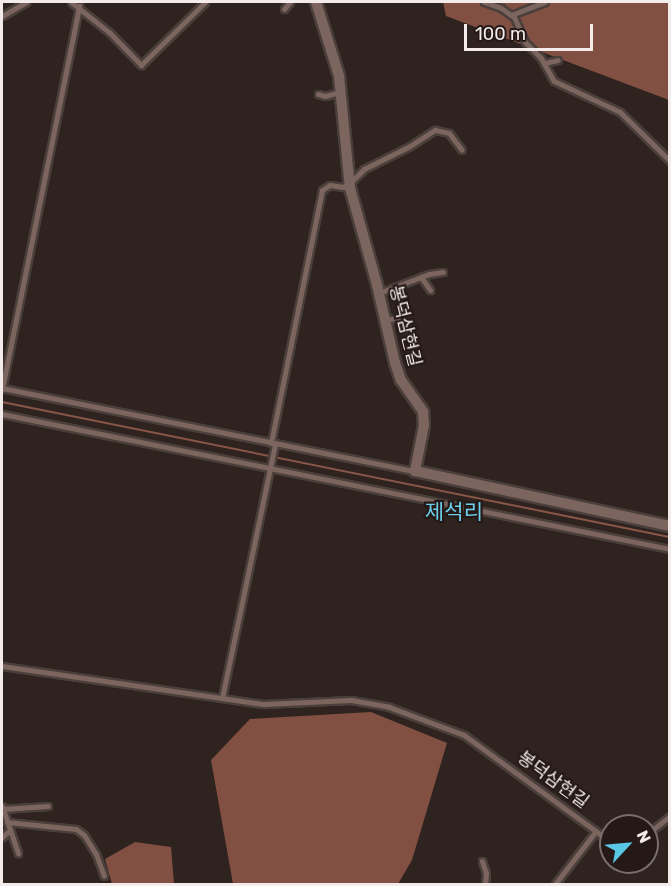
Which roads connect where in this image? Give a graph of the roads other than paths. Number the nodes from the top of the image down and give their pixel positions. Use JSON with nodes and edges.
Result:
{"nodes":[{"id":1,"x":26,"y":2,"type":"edge"},
{"id":2,"x":71,"y":2,"type":"edge"},
{"id":3,"x":205,"y":2,"type":"edge"},
{"id":4,"x":290,"y":2,"type":"edge"},
{"id":5,"x":316,"y":2,"type":"edge"},
{"id":6,"x":484,"y":2,"type":"edge"},
{"id":7,"x":545,"y":2,"type":"edge"},
{"id":8,"x":79,"y":6,"type":"junction"},
{"id":9,"x":284,"y":9,"type":"dead end"},
{"id":10,"x":511,"y":15,"type":"junction"},
{"id":11,"x":2,"y":16,"type":"edge"},
{"id":12,"x":558,"y":60,"type":"dead end"},
{"id":13,"x":544,"y":63,"type":"junction"},
{"id":14,"x":340,"y":92,"type":"junction"},
{"id":15,"x":318,"y":94,"type":"dead end"},
{"id":16,"x":462,"y":150,"type":"dead end"},
{"id":17,"x":669,"y":161,"type":"edge"},
{"id":18,"x":350,"y":183,"type":"junction"},
{"id":19,"x":443,"y":272,"type":"dead end"},
{"id":20,"x":422,"y":277,"type":"junction"},
{"id":21,"x":430,"y":290,"type":"dead end"},
{"id":22,"x":379,"y":293,"type":"junction"},
{"id":23,"x":385,"y":320,"type":"junction"},
{"id":24,"x":407,"y":329,"type":"dead end"},
{"id":25,"x":2,"y":388,"type":"edge"},
{"id":26,"x":2,"y":414,"type":"edge"},
{"id":27,"x":273,"y":443,"type":"junction"},
{"id":28,"x":271,"y":466,"type":"junction"},
{"id":29,"x":415,"y":471,"type":"junction"},
{"id":30,"x":669,"y":526,"type":"edge"},
{"id":31,"x":669,"y":549,"type":"edge"},
{"id":32,"x":2,"y":666,"type":"edge"},
{"id":33,"x":222,"y":698,"type":"junction"},
{"id":34,"x":48,"y":806,"type":"dead end"},
{"id":35,"x":2,"y":808,"type":"edge"},
{"id":36,"x":7,"y":822,"type":"junction"},
{"id":37,"x":10,"y":830,"type":"junction"},
{"id":38,"x":596,"y":831,"type":"junction"},
{"id":39,"x":599,"y":833,"type":"edge"},
{"id":40,"x":2,"y":837,"type":"edge"},
{"id":41,"x":18,"y":854,"type":"dead end"},
{"id":42,"x":482,"y":861,"type":"dead end"},
{"id":43,"x":104,"y":876,"type":"dead end"},
{"id":44,"x":485,"y":885,"type":"edge"},
{"id":45,"x":555,"y":885,"type":"edge"}],
"edges":[{"from":1,"to":11,"type":"lane"},
{"from":2,"to":8,"type":"lane"},
{"from":3,"to":8,"type":"lane"},
{"from":4,"to":9,"type":"lane"},
{"from":5,"to":14,"type":"street","name":"봉덕삼현길"},
{"from":6,"to":10,"type":"lane"},
{"from":7,"to":10,"type":"lane"},
{"from":8,"to":25,"type":"lane"},
{"from":10,"to":13,"type":"lane"},
{"from":12,"to":13,"type":"lane"},
{"from":13,"to":17,"type":"lane"},
{"from":14,"to":15,"type":"lane"},
{"from":14,"to":18,"type":"street","name":"봉덕삼현길"},
{"from":16,"to":18,"type":"lane"},
{"from":18,"to":22,"type":"street","name":"봉덕삼현길"},
{"from":18,"to":27,"type":"lane"},
{"from":19,"to":20,"type":"lane"},
{"from":20,"to":21,"type":"lane"},
{"from":20,"to":22,"type":"lane"},
{"from":22,"to":23,"type":"street","name":"봉덕삼현길"},
{"from":23,"to":24,"type":"lane"},
{"from":23,"to":29,"type":"street","name":"봉덕삼현길"},
{"from":25,"to":27,"type":"lane"},
{"from":26,"to":28,"type":"lane"},
{"from":27,"to":28,"type":"lane"},
{"from":27,"to":29,"type":"lane"},
{"from":28,"to":31,"type":"lane"},
{"from":28,"to":33,"type":"lane"},
{"from":29,"to":30,"type":"street"},
{"from":32,"to":33,"type":"lane","name":"봉덕삼현길"},
{"from":33,"to":38,"type":"lane","name":"봉덕삼현길"},
{"from":34,"to":35,"type":"lane"},
{"from":35,"to":36,"type":"lane"},
{"from":36,"to":37,"type":"lane"},
{"from":36,"to":43,"type":"lane"},
{"from":37,"to":40,"type":"lane"},
{"from":37,"to":41,"type":"lane"},
{"from":38,"to":39,"type":"lane","name":"봉덕삼현길"},
{"from":38,"to":45,"type":"lane","name":"봉덕삼현길"},
{"from":42,"to":44,"type":"lane"}]}
